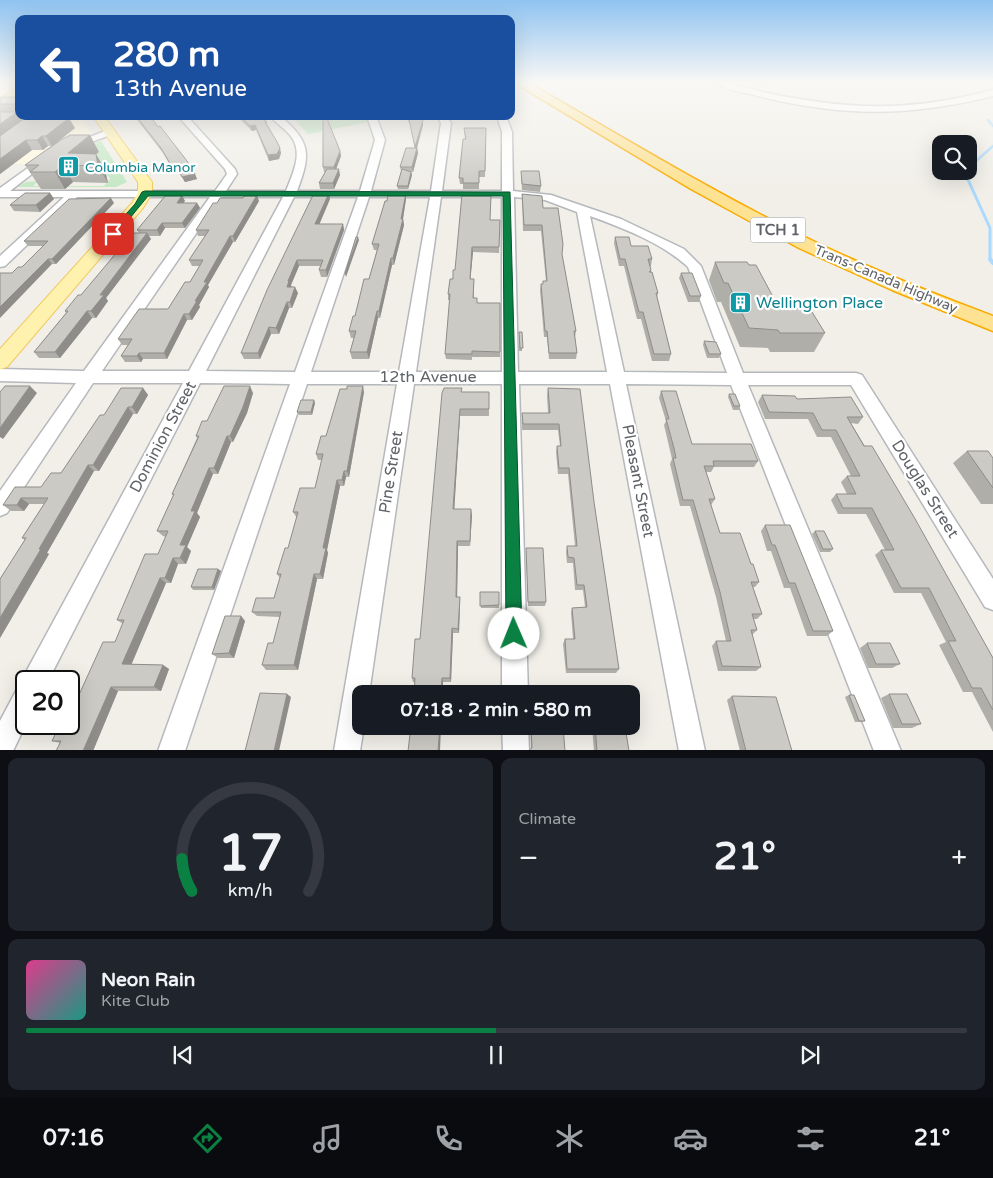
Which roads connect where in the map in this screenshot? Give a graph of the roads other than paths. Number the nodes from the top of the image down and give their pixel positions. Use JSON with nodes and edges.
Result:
{"nodes":[{"id":1,"x":0,"y":117,"type":"edge"},
{"id":2,"x":15,"y":117,"type":"edge"},
{"id":3,"x":591,"y":117,"type":"edge"},
{"id":4,"x":594,"y":117,"type":"edge"},
{"id":5,"x":594,"y":117,"type":"edge"},
{"id":6,"x":35,"y":120,"type":"edge"},
{"id":7,"x":101,"y":120,"type":"edge"},
{"id":8,"x":186,"y":120,"type":"edge"},
{"id":9,"x":279,"y":120,"type":"edge"},
{"id":10,"x":373,"y":120,"type":"edge"},
{"id":11,"x":444,"y":120,"type":"edge"},
{"id":12,"x":502,"y":120,"type":"edge"},
{"id":13,"x":110,"y":132,"type":"junction"},
{"id":14,"x":633,"y":139,"type":"junction"},
{"id":15,"x":0,"y":145,"type":"edge"},
{"id":16,"x":0,"y":193,"type":"edge"},
{"id":17,"x":75,"y":193,"type":"junction"},
{"id":18,"x":219,"y":193,"type":"junction"},
{"id":19,"x":291,"y":193,"type":"junction"},
{"id":20,"x":436,"y":193,"type":"junction"},
{"id":21,"x":145,"y":194,"type":"junction"},
{"id":22,"x":364,"y":194,"type":"junction"},
{"id":23,"x":507,"y":194,"type":"junction"},
{"id":24,"x":583,"y":211,"type":"junction"},
{"id":25,"x":0,"y":263,"type":"edge"},
{"id":26,"x":993,"y":313,"type":"edge"},
{"id":27,"x":993,"y":324,"type":"edge"},
{"id":28,"x":0,"y":362,"type":"edge"},
{"id":29,"x":0,"y":375,"type":"edge"},
{"id":30,"x":196,"y":376,"type":"junction"},
{"id":31,"x":301,"y":376,"type":"junction"},
{"id":32,"x":90,"y":377,"type":"junction"},
{"id":33,"x":407,"y":377,"type":"junction"},
{"id":34,"x":617,"y":377,"type":"junction"},
{"id":35,"x":510,"y":378,"type":"junction"},
{"id":36,"x":737,"y":378,"type":"junction"},
{"id":37,"x":856,"y":379,"type":"joint"},
{"id":38,"x":0,"y":507,"type":"edge"},
{"id":39,"x":993,"y":599,"type":"edge"},
{"id":40,"x":41,"y":670,"type":"edge"},
{"id":41,"x":515,"y":685,"type":"edge"},
{"id":42,"x":15,"y":719,"type":"edge"},
{"id":43,"x":515,"y":735,"type":"edge"},
{"id":44,"x":0,"y":748,"type":"edge"},
{"id":45,"x":171,"y":750,"type":"edge"},
{"id":46,"x":347,"y":750,"type":"edge"},
{"id":47,"x":516,"y":750,"type":"edge"},
{"id":48,"x":692,"y":750,"type":"edge"},
{"id":49,"x":888,"y":750,"type":"edge"}],
"edges":[{"from":1,"to":2,"type":"street"},
{"from":3,"to":27,"type":"highway","name":"Trans-Canada Highway","number":"TCH 1"},
{"from":4,"to":14,"type":"highway"},
{"from":5,"to":14,"type":"highway","name":"Trans-Canada Highway","number":"TCH 1"},
{"from":6,"to":15,"type":"street"},
{"from":7,"to":13,"type":"main road"},
{"from":8,"to":18,"type":"street"},
{"from":9,"to":19,"type":"street"},
{"from":10,"to":22,"type":"street"},
{"from":11,"to":20,"type":"street","name":"Pine Street"},
{"from":12,"to":23,"type":"street"},
{"from":13,"to":16,"type":"street"},
{"from":13,"to":21,"type":"main road"},
{"from":14,"to":26,"type":"highway","name":"Trans-Canada Highway","number":"TCH 1"},
{"from":16,"to":17,"type":"street"},
{"from":17,"to":21,"type":"street"},
{"from":17,"to":25,"type":"street"},
{"from":18,"to":19,"type":"street"},
{"from":18,"to":21,"type":"street"},
{"from":18,"to":32,"type":"street"},
{"from":19,"to":22,"type":"street"},
{"from":19,"to":30,"type":"street","name":"Dominion Street"},
{"from":20,"to":22,"type":"street"},
{"from":20,"to":23,"type":"street"},
{"from":20,"to":33,"type":"street","name":"Pine Street"},
{"from":21,"to":28,"type":"main road"},
{"from":22,"to":31,"type":"street"},
{"from":23,"to":24,"type":"street"},
{"from":23,"to":35,"type":"street"},
{"from":24,"to":34,"type":"street","name":"Pleasant Street"},
{"from":24,"to":36,"type":"street"},
{"from":29,"to":32,"type":"street","name":"12th Avenue"},
{"from":30,"to":31,"type":"street","name":"12th Avenue"},
{"from":30,"to":32,"type":"street","name":"12th Avenue"},
{"from":30,"to":40,"type":"street","name":"Dominion Street"},
{"from":31,"to":33,"type":"street","name":"12th Avenue"},
{"from":31,"to":45,"type":"street"},
{"from":32,"to":38,"type":"street"},
{"from":33,"to":35,"type":"street","name":"12th Avenue"},
{"from":33,"to":46,"type":"street","name":"Pine Street"},
{"from":34,"to":35,"type":"street","name":"12th Avenue"},
{"from":34,"to":36,"type":"street","name":"12th Avenue"},
{"from":34,"to":48,"type":"street","name":"Pleasant Street"},
{"from":35,"to":41,"type":"street"},
{"from":36,"to":37,"type":"street","name":"12th Avenue"},
{"from":36,"to":49,"type":"street"},
{"from":37,"to":39,"type":"street","name":"Douglas Street"},
{"from":42,"to":44,"type":"street"},
{"from":43,"to":47,"type":"street"}]}
